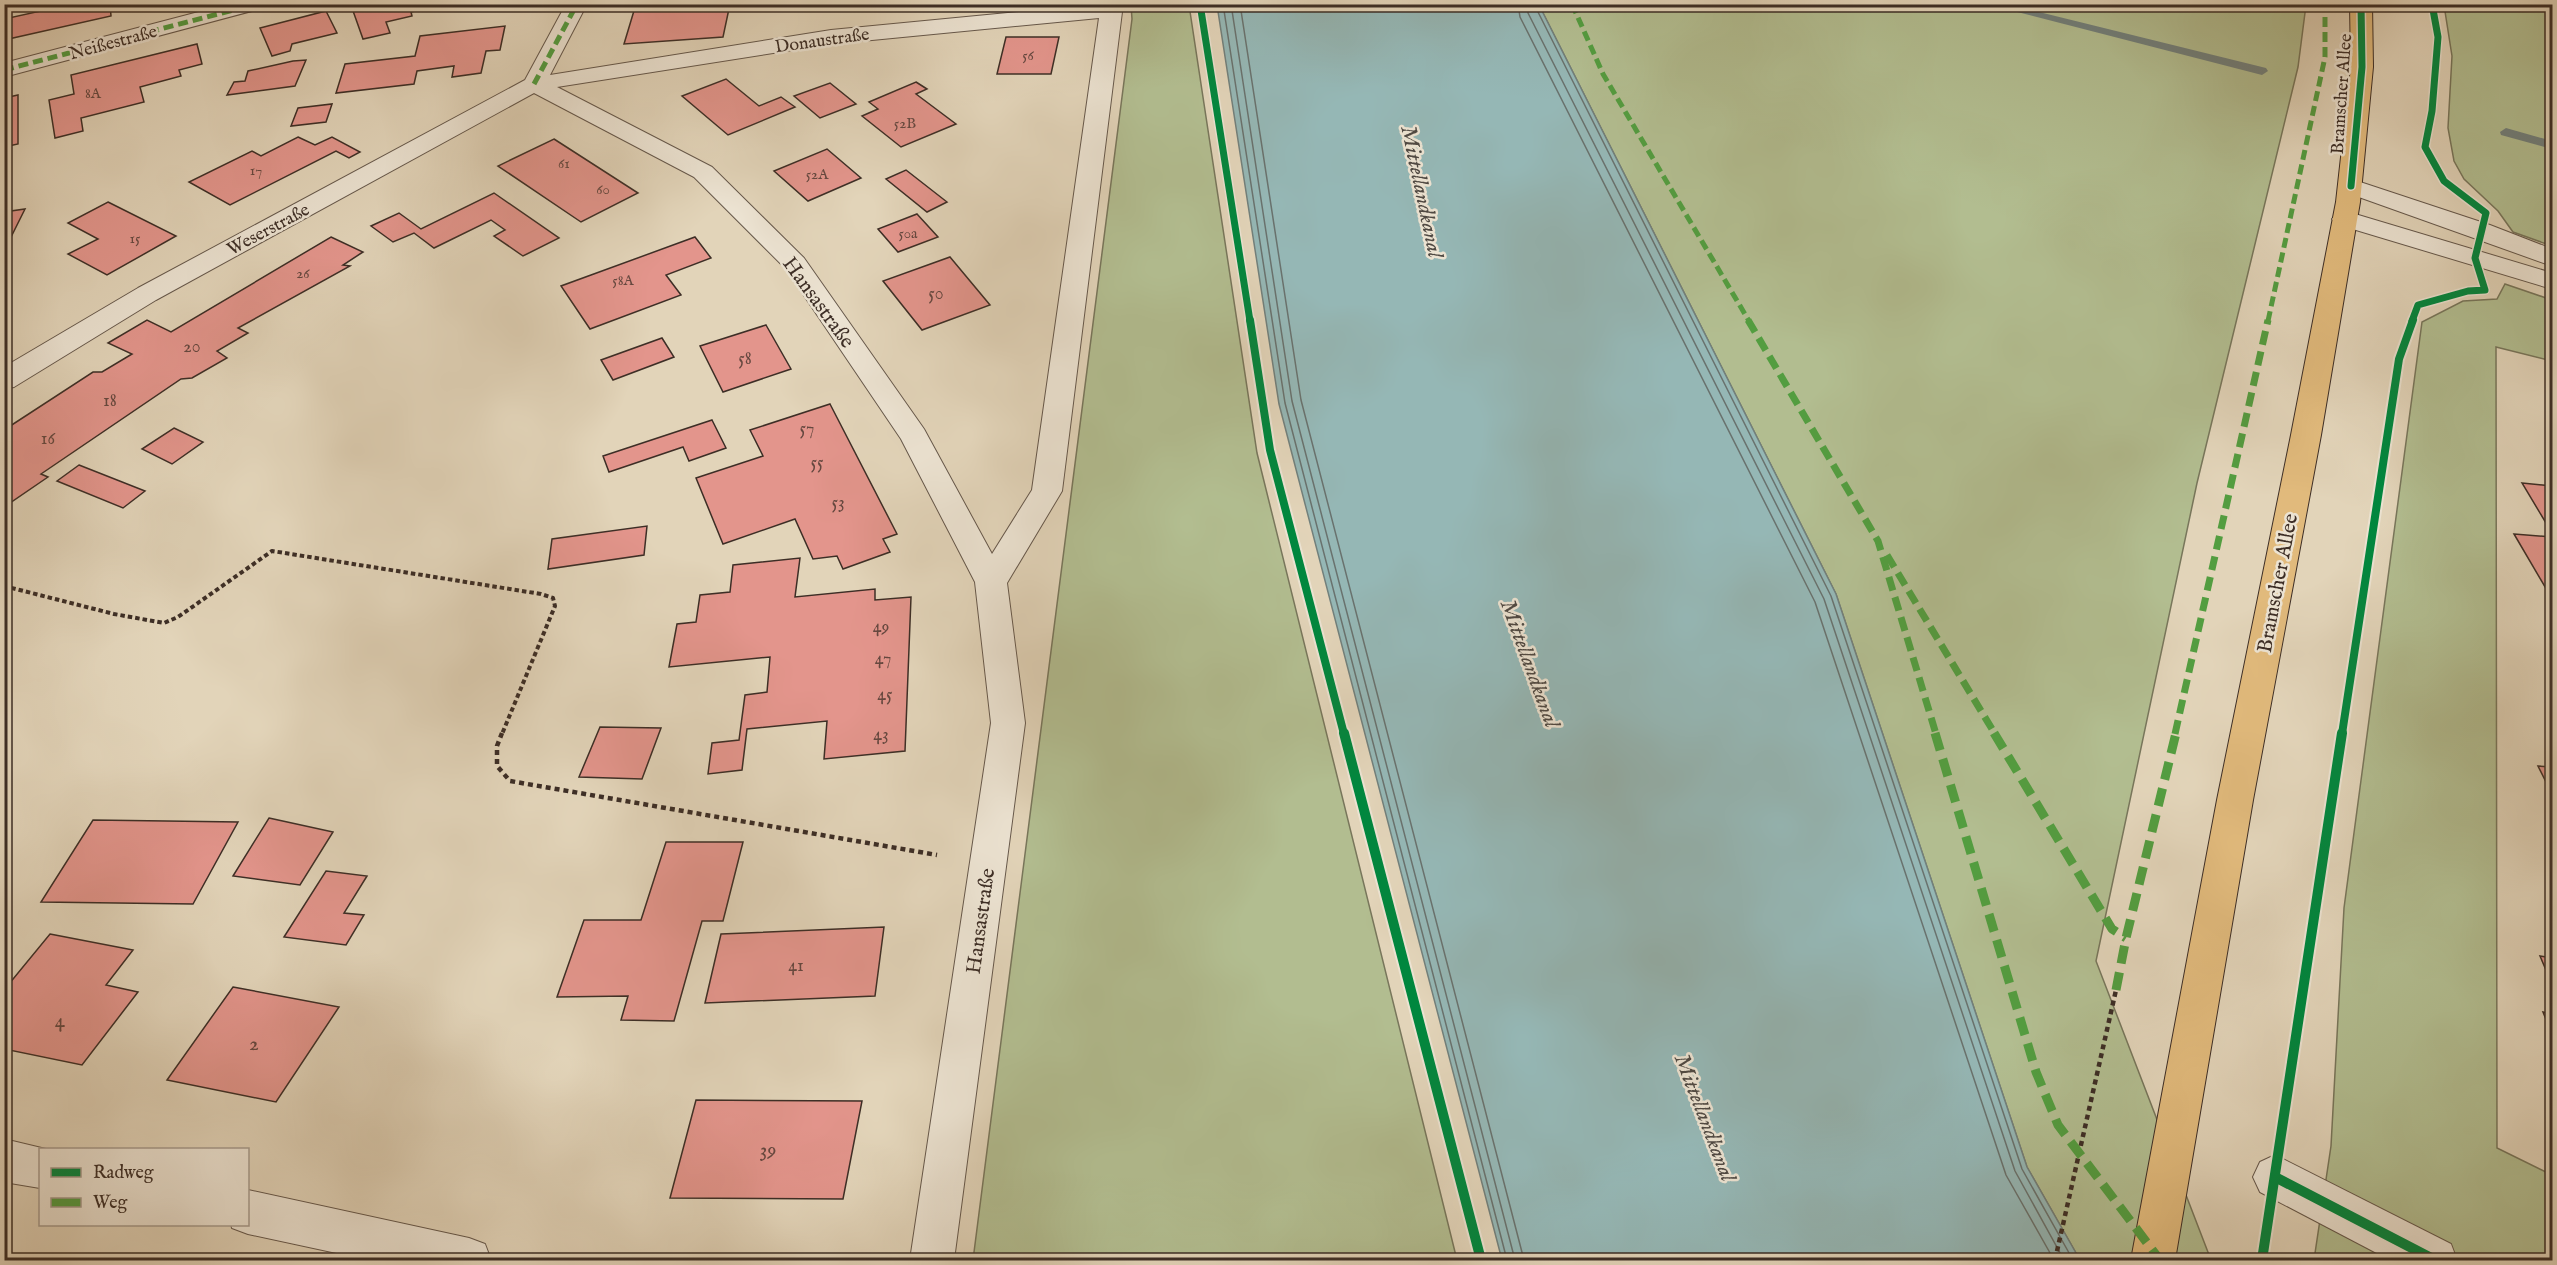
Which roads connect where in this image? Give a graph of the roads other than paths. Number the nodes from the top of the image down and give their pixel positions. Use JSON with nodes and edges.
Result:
{"nodes":[{"id":1,"x":256,"y":4,"type":"edge"},
{"id":2,"x":577,"y":4,"type":"edge"},
{"id":3,"x":2361,"y":4,"type":"edge"},
{"id":4,"x":1112,"y":7,"type":"edge"},
{"id":5,"x":4,"y":70,"type":"edge"},
{"id":6,"x":534,"y":84,"type":"junction"},
{"id":7,"x":2351,"y":186,"type":"junction"},
{"id":8,"x":2345,"y":219,"type":"junction"},
{"id":9,"x":2553,"y":258,"type":"edge"},
{"id":10,"x":2553,"y":281,"type":"edge"},
{"id":11,"x":4,"y":380,"type":"edge"},
{"id":12,"x":991,"y":582,"type":"junction"},
{"id":13,"x":4,"y":1160,"type":"edge"},
{"id":14,"x":39,"y":1167,"type":"edge"},
{"id":15,"x":2275,"y":1177,"type":"dead end"},
{"id":16,"x":249,"y":1212,"type":"edge"},
{"id":17,"x":470,"y":1260,"type":"edge"},
{"id":18,"x":932,"y":1260,"type":"edge"},
{"id":19,"x":2153,"y":1260,"type":"edge"},
{"id":20,"x":2435,"y":1260,"type":"edge"}],
"edges":[{"from":1,"to":5,"type":"street","name":"Neißestraße"},
{"from":2,"to":6,"type":"street"},
{"from":3,"to":7,"type":"main road","name":"Bramscher Allee"},
{"from":4,"to":6,"type":"street","name":"Donaustraße"},
{"from":4,"to":12,"type":"street"},
{"from":6,"to":11,"type":"street","name":"Weserstraße"},
{"from":6,"to":12,"type":"street","name":"Hansastraße"},
{"from":7,"to":8,"type":"main road","name":"Bramscher Allee"},
{"from":7,"to":9,"type":"street"},
{"from":8,"to":10,"type":"street"},
{"from":8,"to":19,"type":"main road","name":"Bramscher Allee"},
{"from":12,"to":18,"type":"street","name":"Hansastraße"},
{"from":13,"to":14,"type":"street"},
{"from":15,"to":20,"type":"street"},
{"from":16,"to":17,"type":"street"}]}
